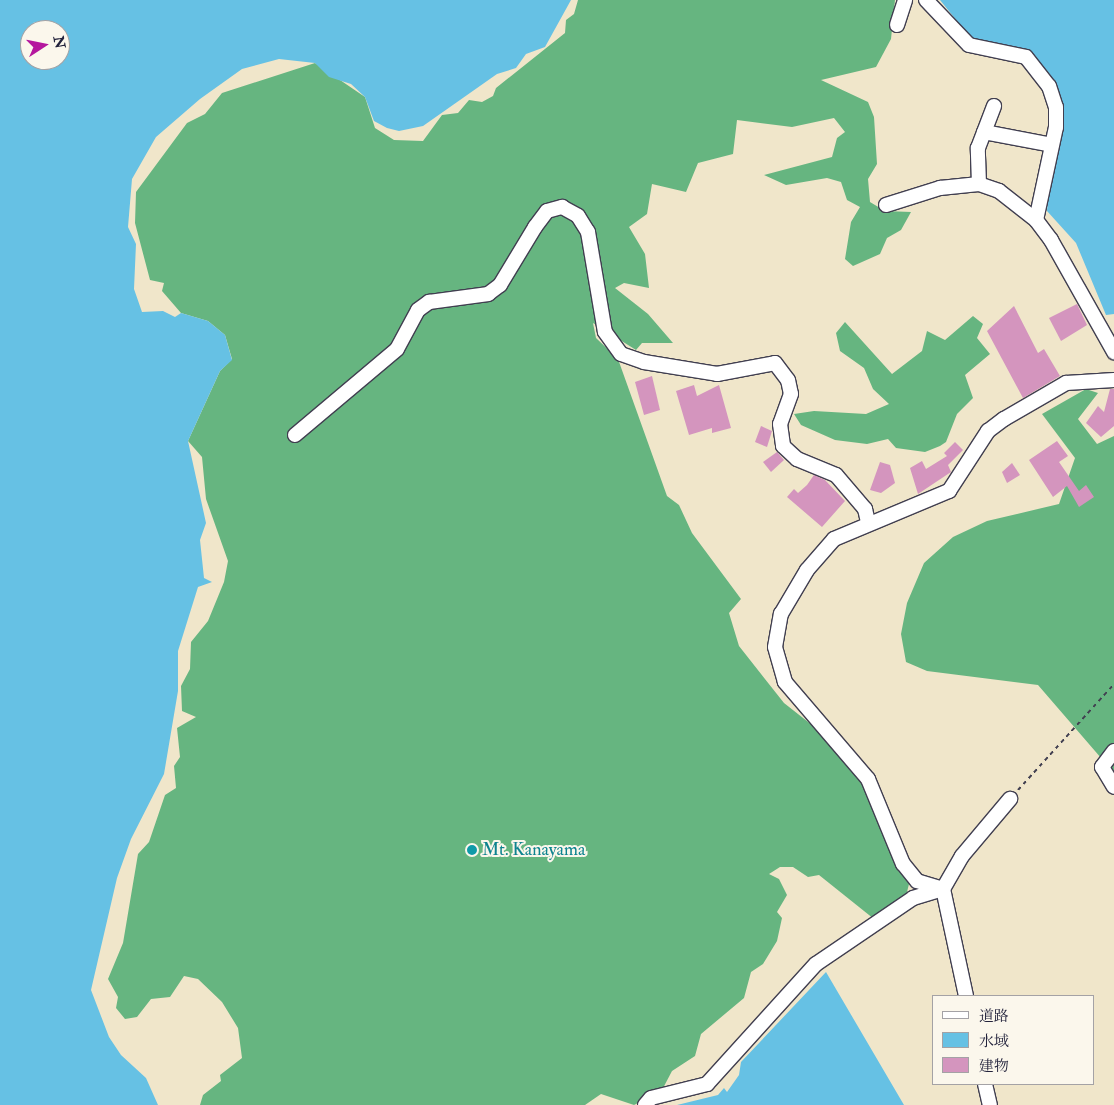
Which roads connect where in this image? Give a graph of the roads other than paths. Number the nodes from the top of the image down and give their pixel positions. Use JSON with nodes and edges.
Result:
{"nodes":[{"id":1,"x":905,"y":0,"type":"edge"},
{"id":2,"x":926,"y":0,"type":"edge"},
{"id":3,"x":897,"y":24,"type":"dead end"},
{"id":4,"x":994,"y":106,"type":"dead end"},
{"id":5,"x":984,"y":132,"type":"junction"},
{"id":6,"x":1052,"y":145,"type":"junction"},
{"id":7,"x":979,"y":184,"type":"junction"},
{"id":8,"x":886,"y":205,"type":"dead end"},
{"id":9,"x":1036,"y":220,"type":"junction"},
{"id":10,"x":1114,"y":352,"type":"edge"},
{"id":11,"x":1114,"y":380,"type":"edge"},
{"id":12,"x":294,"y":435,"type":"dead end"},
{"id":13,"x":868,"y":522,"type":"junction"},
{"id":14,"x":1114,"y":750,"type":"edge"},
{"id":15,"x":1114,"y":787,"type":"edge"},
{"id":16,"x":1010,"y":799,"type":"road end"},
{"id":17,"x":943,"y":889,"type":"junction"},
{"id":18,"x":966,"y":995,"type":"edge"},
{"id":19,"x":985,"y":1085,"type":"edge"},
{"id":20,"x":645,"y":1105,"type":"edge"},
{"id":21,"x":990,"y":1105,"type":"edge"}],
"edges":[{"from":1,"to":3,"type":"street"},
{"from":2,"to":6,"type":"street"},
{"from":4,"to":5,"type":"street"},
{"from":5,"to":6,"type":"street"},
{"from":5,"to":7,"type":"street"},
{"from":6,"to":9,"type":"street"},
{"from":7,"to":8,"type":"street"},
{"from":7,"to":9,"type":"street"},
{"from":9,"to":10,"type":"street"},
{"from":11,"to":13,"type":"street"},
{"from":12,"to":13,"type":"street"},
{"from":13,"to":17,"type":"street"},
{"from":14,"to":15,"type":"street"},
{"from":16,"to":17,"type":"street"},
{"from":17,"to":18,"type":"street"},
{"from":17,"to":20,"type":"street"},
{"from":19,"to":21,"type":"street"}]}
